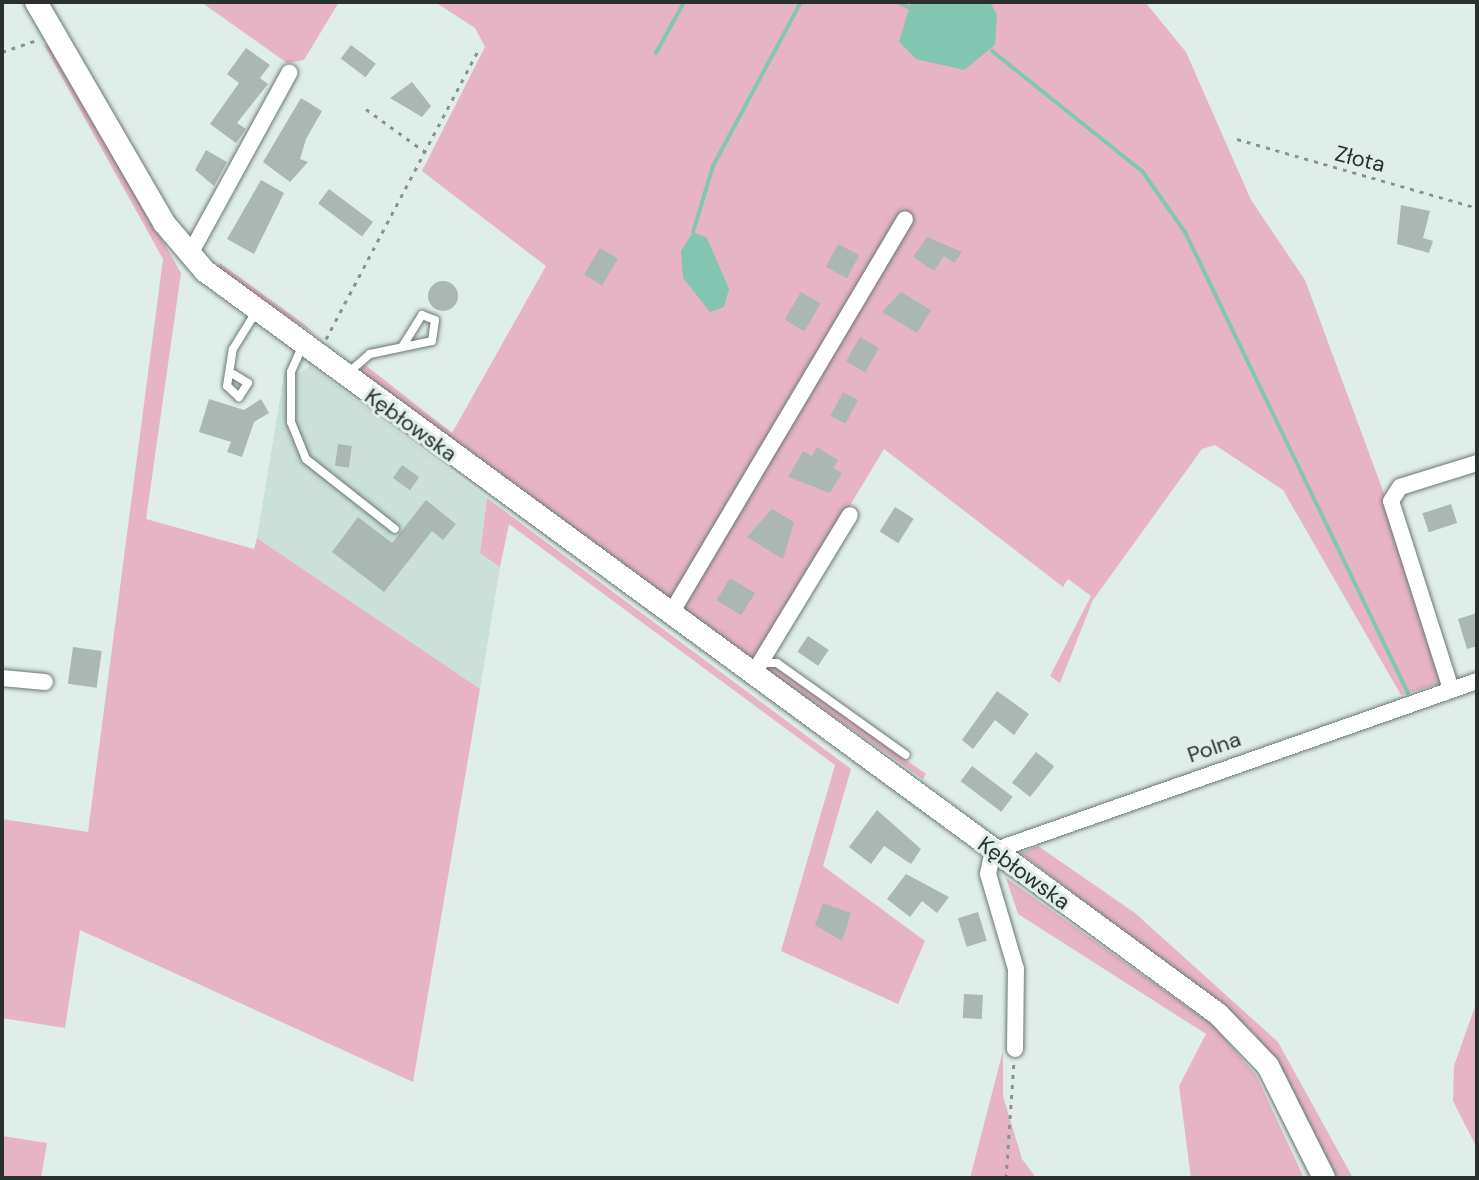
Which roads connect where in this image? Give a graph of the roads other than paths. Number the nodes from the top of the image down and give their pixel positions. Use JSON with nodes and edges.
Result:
{"nodes":[{"id":1,"x":36,"y":2,"type":"edge"},
{"id":2,"x":289,"y":73,"type":"dead end"},
{"id":3,"x":905,"y":219,"type":"dead end"},
{"id":4,"x":189,"y":256,"type":"junction"},
{"id":5,"x":256,"y":311,"type":"junction"},
{"id":6,"x":403,"y":345,"type":"junction"},
{"id":7,"x":308,"y":350,"type":"junction"},
{"id":8,"x":233,"y":374,"type":"dead end"},
{"id":9,"x":345,"y":376,"type":"junction"},
{"id":10,"x":1477,"y":463,"type":"edge"},
{"id":11,"x":850,"y":515,"type":"dead end"},
{"id":12,"x":395,"y":529,"type":"dead end"},
{"id":13,"x":670,"y":615,"type":"junction"},
{"id":14,"x":754,"y":668,"type":"junction"},
{"id":15,"x":2,"y":678,"type":"edge"},
{"id":16,"x":1477,"y":681,"type":"edge"},
{"id":17,"x":45,"y":682,"type":"dead end"},
{"id":18,"x":1451,"y":689,"type":"junction"},
{"id":19,"x":906,"y":755,"type":"dead end"},
{"id":20,"x":993,"y":851,"type":"junction"},
{"id":21,"x":1015,"y":1049,"type":"road end"},
{"id":22,"x":1324,"y":1178,"type":"edge"}],
"edges":[{"from":1,"to":4,"type":"street","name":"Kębłowska"},
{"from":2,"to":4,"type":"street"},
{"from":3,"to":13,"type":"street"},
{"from":4,"to":5,"type":"street","name":"Kębłowska"},
{"from":5,"to":7,"type":"street","name":"Kębłowska"},
{"from":5,"to":8,"type":"lane"},
{"from":6,"to":6,"type":"lane"},
{"from":6,"to":9,"type":"lane"},
{"from":7,"to":9,"type":"street","name":"Kębłowska"},
{"from":7,"to":12,"type":"lane"},
{"from":9,"to":13,"type":"street","name":"Kębłowska"},
{"from":10,"to":18,"type":"street"},
{"from":11,"to":14,"type":"street"},
{"from":13,"to":14,"type":"street","name":"Kębłowska"},
{"from":14,"to":19,"type":"lane"},
{"from":14,"to":20,"type":"street","name":"Kębłowska"},
{"from":15,"to":17,"type":"street"},
{"from":16,"to":18,"type":"street","name":"Polna"},
{"from":18,"to":20,"type":"street","name":"Polna"},
{"from":20,"to":21,"type":"street"},
{"from":20,"to":22,"type":"street","name":"Kębłowska"}]}
